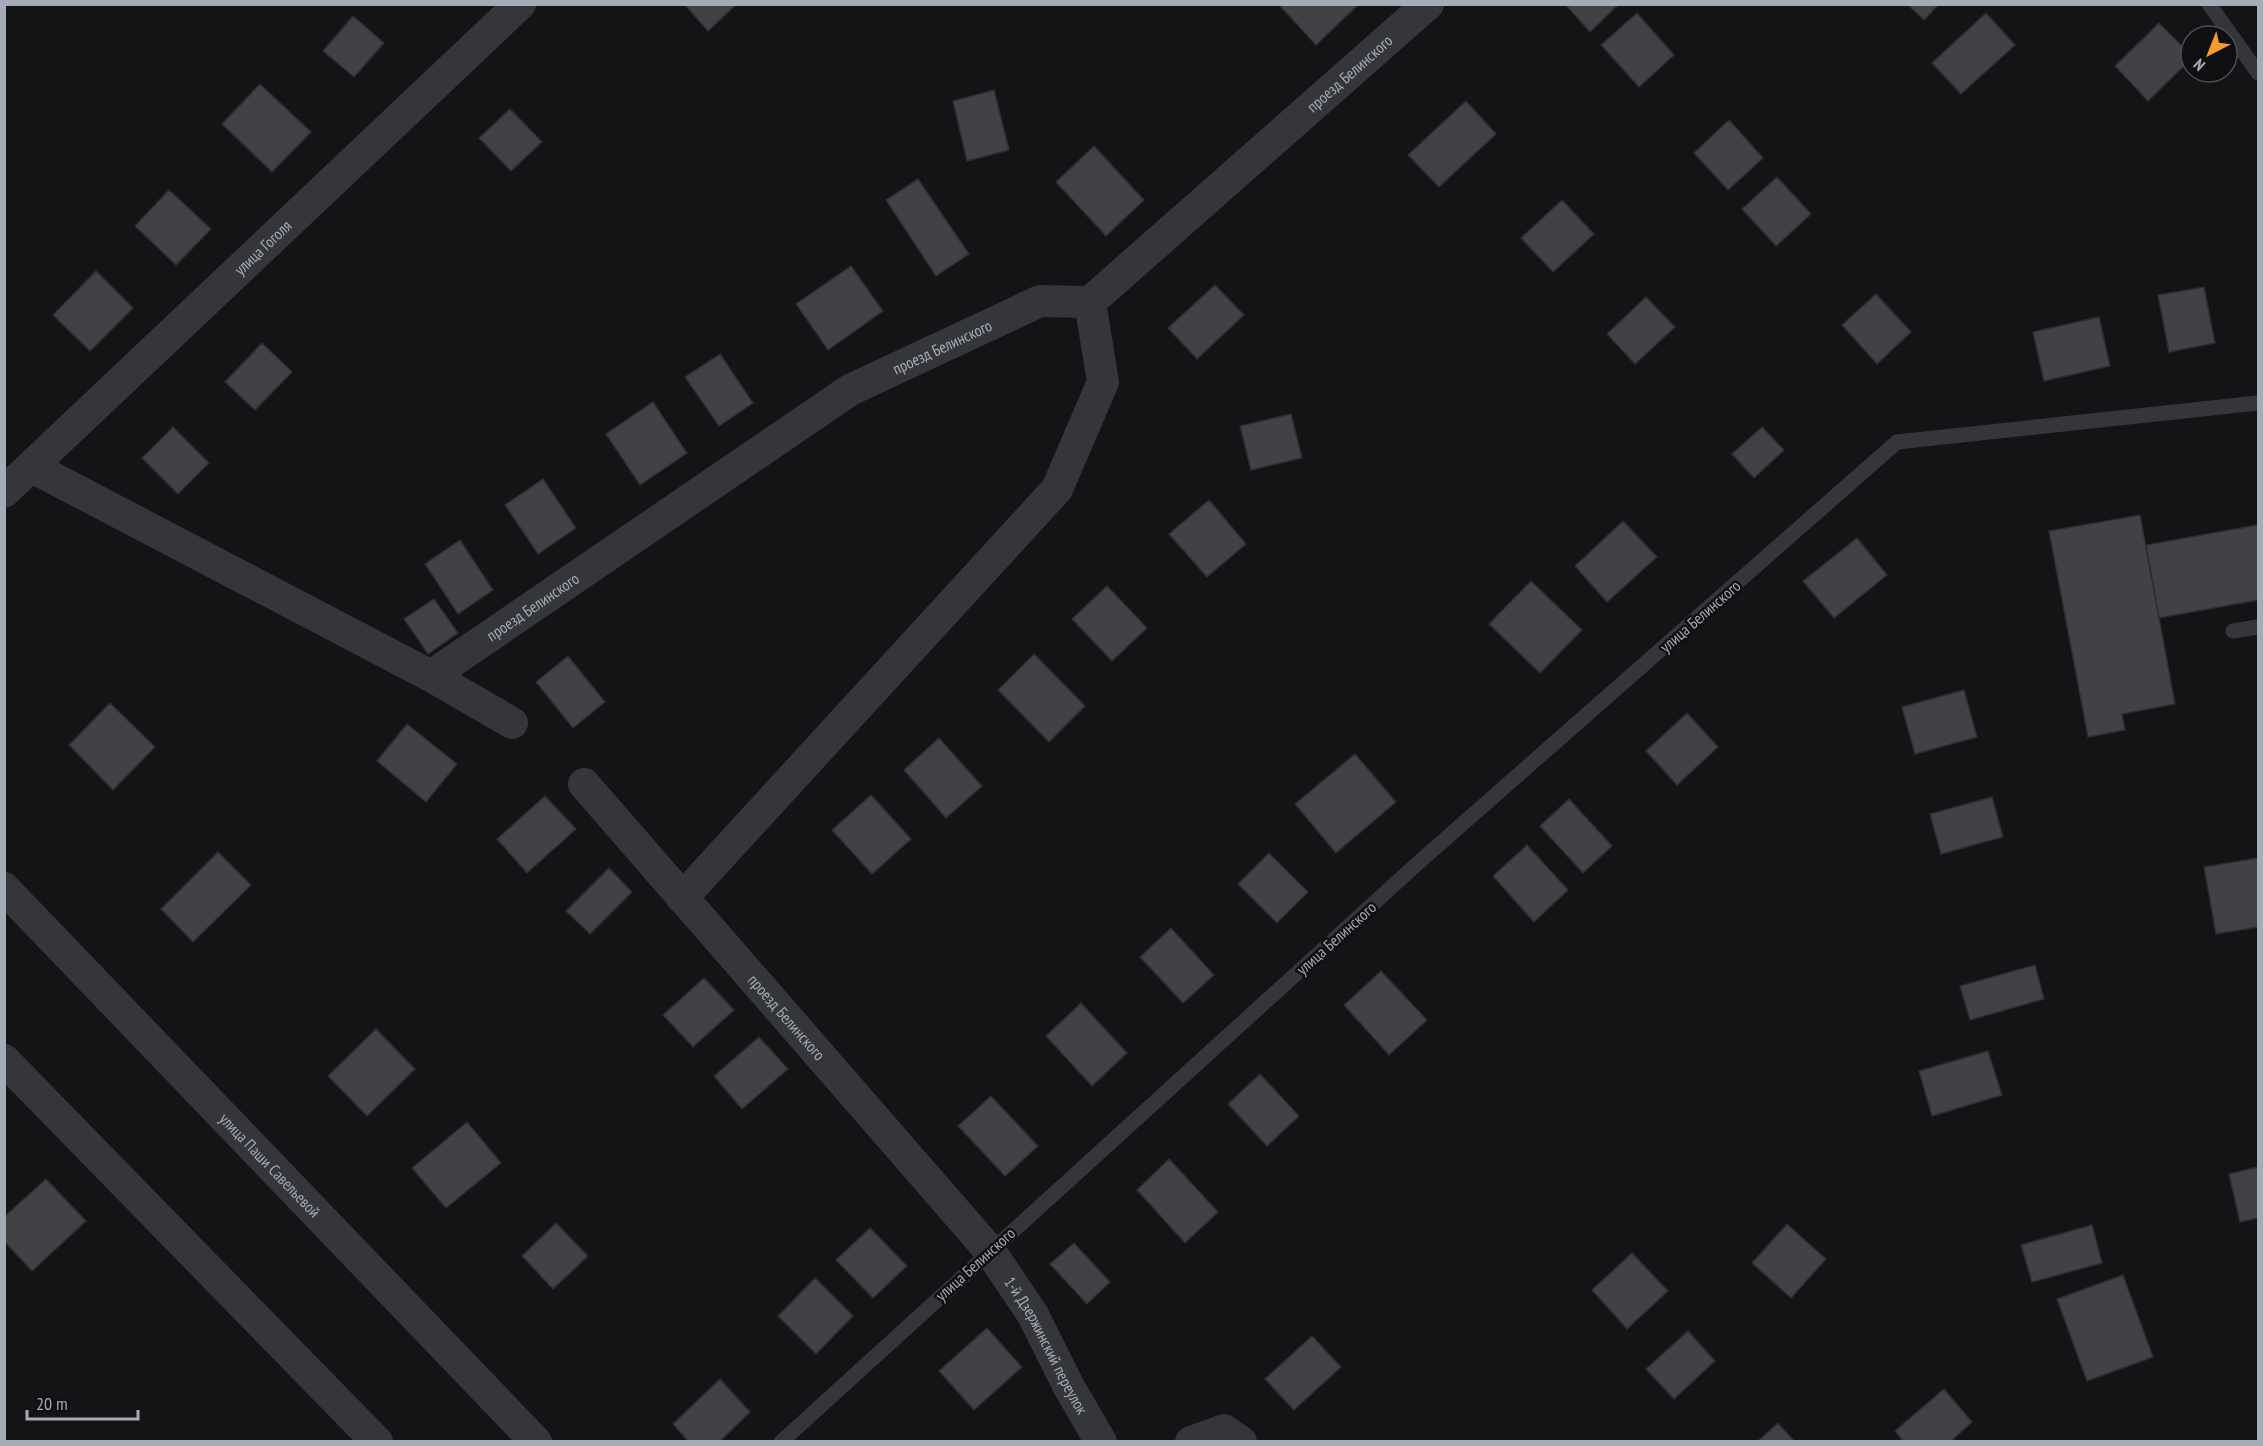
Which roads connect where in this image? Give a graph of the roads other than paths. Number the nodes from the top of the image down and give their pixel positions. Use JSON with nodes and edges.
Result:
{"nodes":[{"id":1,"x":520,"y":4,"type":"edge"},
{"id":2,"x":1428,"y":4,"type":"edge"},
{"id":3,"x":2209,"y":4,"type":"edge"},
{"id":4,"x":2259,"y":73,"type":"edge"},
{"id":5,"x":1090,"y":302,"type":"junction"},
{"id":6,"x":2259,"y":403,"type":"edge"},
{"id":7,"x":32,"y":466,"type":"junction"},
{"id":8,"x":4,"y":492,"type":"edge"},
{"id":9,"x":2259,"y":627,"type":"edge"},
{"id":10,"x":2233,"y":631,"type":"dead end"},
{"id":11,"x":431,"y":676,"type":"junction"},
{"id":12,"x":512,"y":723,"type":"dead end"},
{"id":13,"x":584,"y":784,"type":"dead end"},
{"id":14,"x":4,"y":888,"type":"edge"},
{"id":15,"x":682,"y":898,"type":"junction"},
{"id":16,"x":4,"y":1059,"type":"edge"},
{"id":17,"x":990,"y":1251,"type":"junction"},
{"id":18,"x":377,"y":1442,"type":"edge"},
{"id":19,"x":536,"y":1442,"type":"edge"},
{"id":20,"x":781,"y":1442,"type":"edge"},
{"id":21,"x":1101,"y":1442,"type":"edge"},
{"id":22,"x":1191,"y":1442,"type":"edge"},
{"id":23,"x":1241,"y":1442,"type":"edge"}],
"edges":[{"from":1,"to":7,"type":"street","name":"улица Гоголя"},
{"from":2,"to":5,"type":"street","name":"проезд Белинского"},
{"from":3,"to":4,"type":"lane"},
{"from":5,"to":11,"type":"street","name":"проезд Белинского"},
{"from":5,"to":15,"type":"street"},
{"from":6,"to":17,"type":"lane","name":"улица Белинского"},
{"from":7,"to":8,"type":"street","name":"улица Гоголя"},
{"from":7,"to":11,"type":"street"},
{"from":9,"to":10,"type":"lane"},
{"from":11,"to":12,"type":"street"},
{"from":13,"to":15,"type":"street","name":"проезд Белинского"},
{"from":14,"to":19,"type":"street","name":"улица Паши Савельевой"},
{"from":15,"to":17,"type":"street","name":"проезд Белинского"},
{"from":16,"to":18,"type":"street"},
{"from":17,"to":20,"type":"lane","name":"улица Белинского"},
{"from":17,"to":21,"type":"street","name":"1-й Дзержинский переулок"},
{"from":22,"to":23,"type":"street"}]}
